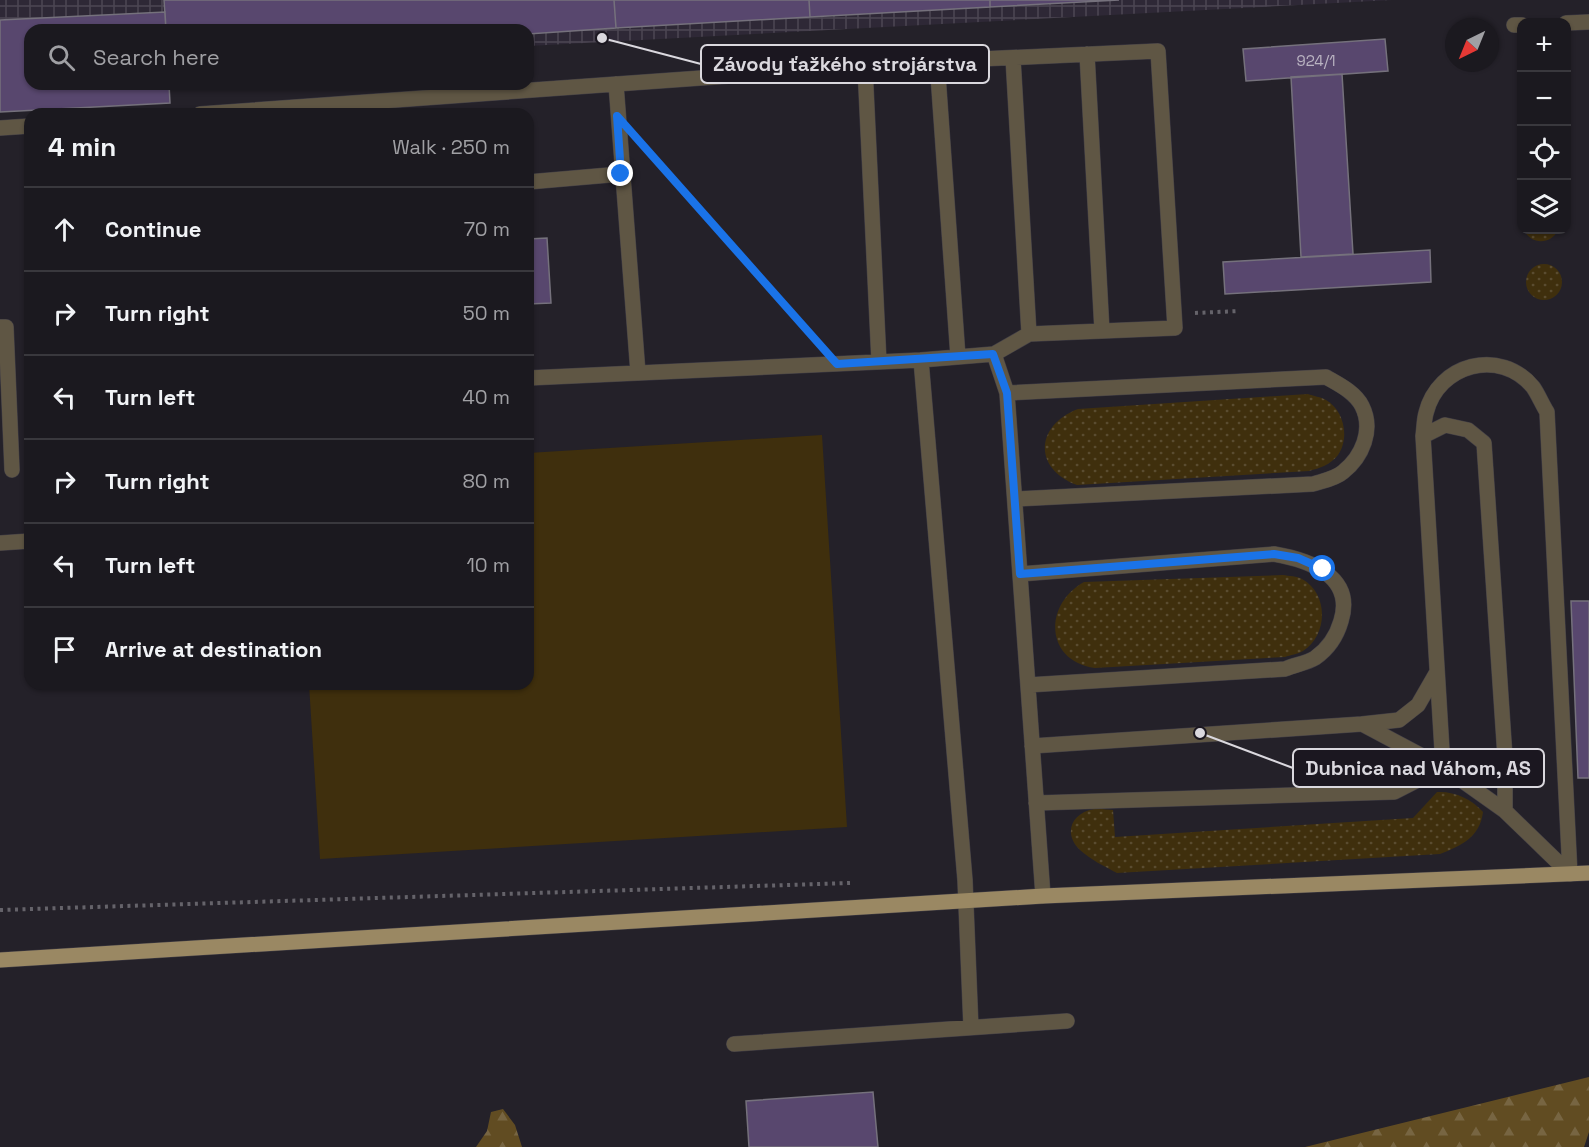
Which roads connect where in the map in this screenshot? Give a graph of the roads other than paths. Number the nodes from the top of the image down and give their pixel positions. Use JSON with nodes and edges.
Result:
{"nodes":[{"id":1,"x":1589,"y":21,"type":"edge"},
{"id":2,"x":1571,"y":23,"type":"edge"},
{"id":3,"x":1087,"y":54,"type":"junction"},
{"id":4,"x":1013,"y":58,"type":"junction"},
{"id":5,"x":938,"y":61,"type":"junction"},
{"id":6,"x":865,"y":67,"type":"junction"},
{"id":7,"x":616,"y":84,"type":"junction"},
{"id":8,"x":346,"y":108,"type":"edge"},
{"id":9,"x":24,"y":126,"type":"edge"},
{"id":10,"x":0,"y":128,"type":"edge"},
{"id":11,"x":621,"y":174,"type":"junction"},
{"id":12,"x":534,"y":181,"type":"edge"},
{"id":13,"x":0,"y":327,"type":"edge"},
{"id":14,"x":1102,"y":331,"type":"junction"},
{"id":15,"x":1029,"y":334,"type":"junction"},
{"id":16,"x":993,"y":354,"type":"junction"},
{"id":17,"x":958,"y":357,"type":"junction"},
{"id":18,"x":921,"y":360,"type":"junction"},
{"id":19,"x":879,"y":362,"type":"junction"},
{"id":20,"x":638,"y":373,"type":"junction"},
{"id":21,"x":534,"y":378,"type":"edge"},
{"id":22,"x":1007,"y":393,"type":"junction"},
{"id":23,"x":1423,"y":436,"type":"junction"},
{"id":24,"x":12,"y":471,"type":"dead end"},
{"id":25,"x":1014,"y":499,"type":"junction"},
{"id":26,"x":24,"y":541,"type":"edge"},
{"id":27,"x":0,"y":543,"type":"edge"},
{"id":28,"x":1020,"y":574,"type":"junction"},
{"id":29,"x":1437,"y":672,"type":"junction"},
{"id":30,"x":1028,"y":685,"type":"junction"},
{"id":31,"x":1362,"y":724,"type":"junction"},
{"id":32,"x":1032,"y":746,"type":"junction"},
{"id":33,"x":1443,"y":767,"type":"junction"},
{"id":34,"x":1036,"y":803,"type":"junction"},
{"id":35,"x":1505,"y":811,"type":"junction"},
{"id":36,"x":1589,"y":873,"type":"edge"},
{"id":37,"x":1570,"y":874,"type":"junction"},
{"id":38,"x":1043,"y":896,"type":"junction"},
{"id":39,"x":966,"y":901,"type":"junction"},
{"id":40,"x":0,"y":960,"type":"edge"},
{"id":41,"x":1068,"y":1021,"type":"dead end"},
{"id":42,"x":971,"y":1028,"type":"junction"},
{"id":43,"x":734,"y":1044,"type":"dead end"}],
"edges":[{"from":1,"to":2,"type":"lane"},
{"from":3,"to":4,"type":"lane"},
{"from":3,"to":14,"type":"lane"},
{"from":3,"to":14,"type":"lane"},
{"from":4,"to":5,"type":"lane"},
{"from":4,"to":15,"type":"lane"},
{"from":5,"to":6,"type":"lane"},
{"from":5,"to":17,"type":"lane"},
{"from":6,"to":7,"type":"lane"},
{"from":6,"to":19,"type":"lane"},
{"from":7,"to":8,"type":"lane"},
{"from":7,"to":11,"type":"lane"},
{"from":9,"to":10,"type":"lane"},
{"from":11,"to":12,"type":"lane"},
{"from":11,"to":20,"type":"lane"},
{"from":13,"to":24,"type":"lane"},
{"from":14,"to":15,"type":"lane"},
{"from":15,"to":16,"type":"lane"},
{"from":16,"to":17,"type":"lane"},
{"from":16,"to":22,"type":"lane"},
{"from":17,"to":18,"type":"lane"},
{"from":18,"to":19,"type":"lane"},
{"from":18,"to":39,"type":"lane"},
{"from":19,"to":20,"type":"lane"},
{"from":20,"to":21,"type":"lane"},
{"from":22,"to":25,"type":"lane"},
{"from":22,"to":25,"type":"lane"},
{"from":23,"to":29,"type":"lane"},
{"from":23,"to":35,"type":"lane"},
{"from":23,"to":37,"type":"lane"},
{"from":25,"to":28,"type":"lane"},
{"from":26,"to":27,"type":"lane"},
{"from":28,"to":30,"type":"lane"},
{"from":28,"to":30,"type":"lane"},
{"from":29,"to":31,"type":"lane"},
{"from":29,"to":33,"type":"lane"},
{"from":30,"to":32,"type":"lane"},
{"from":31,"to":32,"type":"lane"},
{"from":31,"to":33,"type":"lane"},
{"from":32,"to":34,"type":"lane"},
{"from":33,"to":34,"type":"lane"},
{"from":33,"to":35,"type":"lane"},
{"from":34,"to":38,"type":"lane"},
{"from":35,"to":37,"type":"lane"},
{"from":36,"to":37,"type":"main road"},
{"from":37,"to":38,"type":"main road"},
{"from":38,"to":39,"type":"main road"},
{"from":39,"to":40,"type":"main road"},
{"from":39,"to":42,"type":"lane"},
{"from":41,"to":42,"type":"lane"},
{"from":42,"to":43,"type":"lane"}]}
